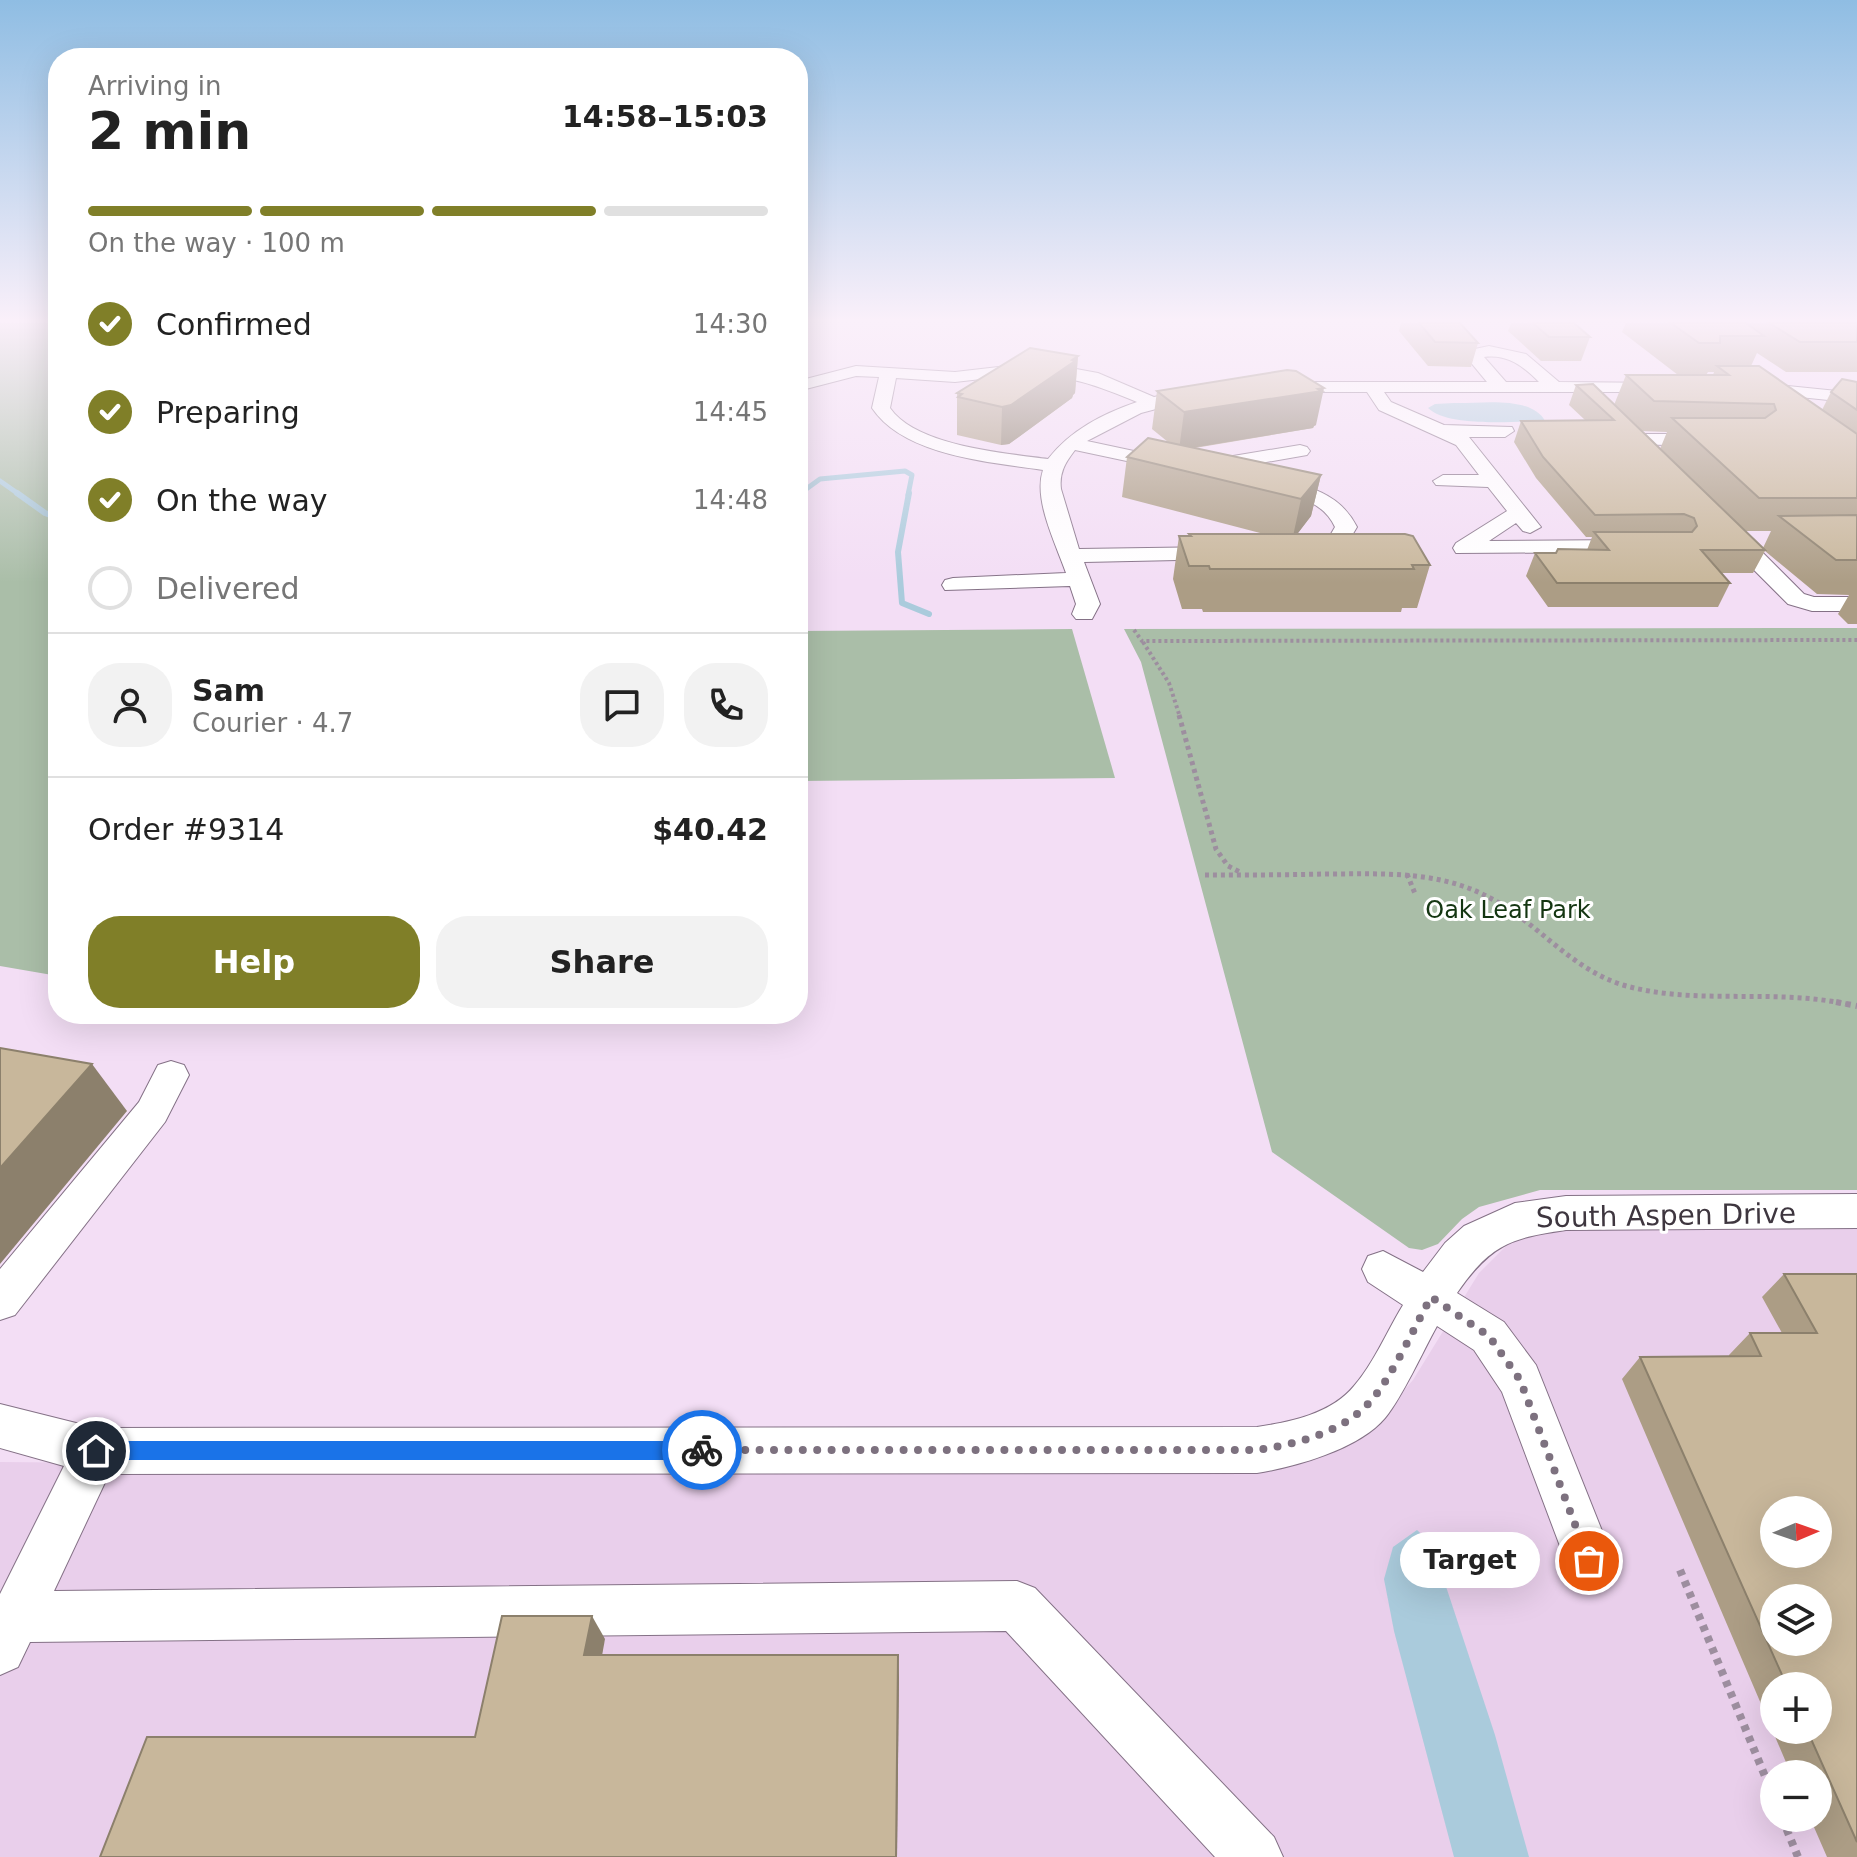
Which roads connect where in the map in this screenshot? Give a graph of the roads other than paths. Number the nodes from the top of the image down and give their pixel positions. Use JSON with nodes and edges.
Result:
{"nodes":[{"id":1,"x":882,"y":410,"type":"edge"},
{"id":2,"x":1137,"y":410,"type":"edge"},
{"id":3,"x":1393,"y":410,"type":"edge"},
{"id":4,"x":1442,"y":431,"type":"junction"},
{"id":5,"x":1505,"y":431,"type":"dead end"},
{"id":6,"x":1721,"y":440,"type":"edge"},
{"id":7,"x":1072,"y":444,"type":"junction"},
{"id":8,"x":1300,"y":451,"type":"dead end"},
{"id":9,"x":1658,"y":462,"type":"edge"},
{"id":10,"x":1054,"y":466,"type":"junction"},
{"id":11,"x":1194,"y":469,"type":"junction"},
{"id":12,"x":1443,"y":481,"type":"dead end"},
{"id":13,"x":1494,"y":481,"type":"junction"},
{"id":14,"x":1519,"y":512,"type":"junction"},
{"id":15,"x":1714,"y":518,"type":"edge"},
{"id":16,"x":1737,"y":540,"type":"junction"},
{"id":17,"x":1767,"y":540,"type":"dead end"},
{"id":18,"x":1657,"y":547,"type":"edge"},
{"id":19,"x":1547,"y":548,"type":"junction"},
{"id":20,"x":1331,"y":552,"type":"junction"},
{"id":21,"x":1361,"y":552,"type":"edge"},
{"id":22,"x":1283,"y":553,"type":"edge"},
{"id":23,"x":1235,"y":554,"type":"edge"},
{"id":24,"x":1073,"y":556,"type":"junction"},
{"id":25,"x":1080,"y":579,"type":"junction"},
{"id":26,"x":953,"y":585,"type":"dead end"},
{"id":27,"x":1857,"y":604,"type":"edge"},
{"id":28,"x":1084,"y":614,"type":"dead end"},
{"id":29,"x":171,"y":1075,"type":"dead end"},
{"id":30,"x":1857,"y":1211,"type":"edge"},
{"id":31,"x":1383,"y":1269,"type":"dead end"},
{"id":32,"x":1431,"y":1297,"type":"junction"},
{"id":33,"x":0,"y":1301,"type":"edge"},
{"id":34,"x":0,"y":1426,"type":"edge"},
{"id":35,"x":96,"y":1451,"type":"junction"},
{"id":36,"x":1589,"y":1561,"type":"dead end"},
{"id":37,"x":8,"y":1633,"type":"edge"},
{"id":38,"x":1254,"y":1857,"type":"edge"}],
"edges":[{"from":1,"to":10,"type":"street"},
{"from":2,"to":7,"type":"street"},
{"from":3,"to":4,"type":"street"},
{"from":4,"to":5,"type":"street"},
{"from":4,"to":13,"type":"street"},
{"from":6,"to":9,"type":"street"},
{"from":7,"to":10,"type":"street"},
{"from":7,"to":11,"type":"street"},
{"from":8,"to":11,"type":"street"},
{"from":10,"to":24,"type":"street"},
{"from":11,"to":20,"type":"street"},
{"from":12,"to":13,"type":"street"},
{"from":13,"to":14,"type":"street"},
{"from":14,"to":19,"type":"street"},
{"from":14,"to":19,"type":"street"},
{"from":15,"to":16,"type":"street"},
{"from":16,"to":17,"type":"street"},
{"from":16,"to":27,"type":"street"},
{"from":18,"to":19,"type":"street"},
{"from":20,"to":21,"type":"street"},
{"from":20,"to":22,"type":"street"},
{"from":23,"to":24,"type":"street"},
{"from":24,"to":25,"type":"street"},
{"from":25,"to":26,"type":"street"},
{"from":25,"to":28,"type":"street"},
{"from":29,"to":33,"type":"street"},
{"from":30,"to":32,"type":"street","name":"South Aspen Drive"},
{"from":31,"to":32,"type":"street"},
{"from":32,"to":35,"type":"street","name":"South Aspen Drive"},
{"from":32,"to":36,"type":"street"},
{"from":34,"to":35,"type":"street","name":"South Aspen Drive"},
{"from":35,"to":37,"type":"street"},
{"from":37,"to":38,"type":"street"}]}
